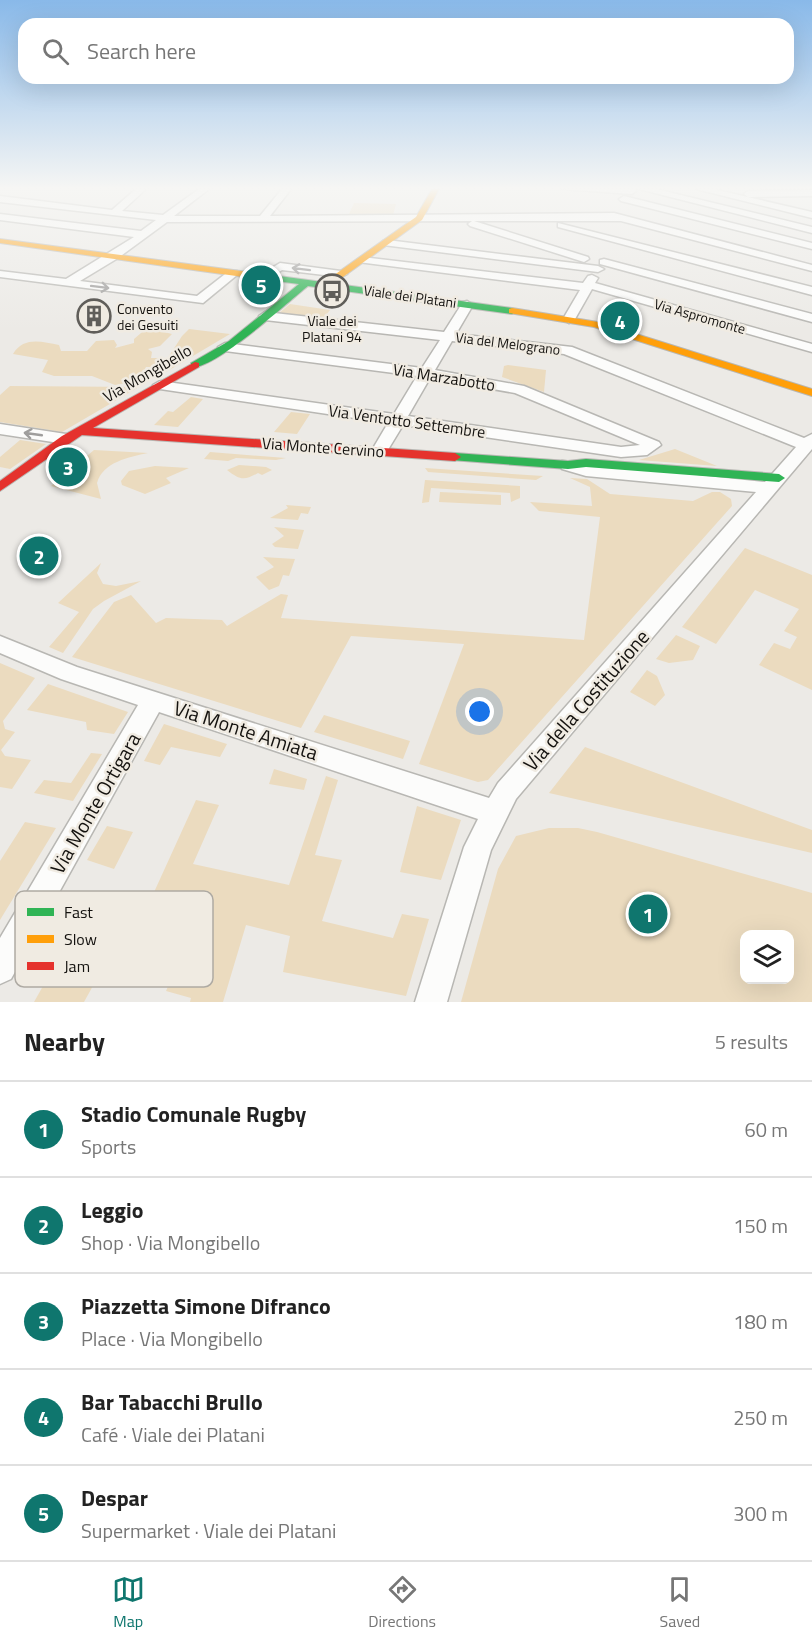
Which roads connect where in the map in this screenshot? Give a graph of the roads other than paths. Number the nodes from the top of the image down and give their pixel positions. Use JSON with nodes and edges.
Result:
{"nodes":[{"id":1,"x":144,"y":236,"type":"edge"},
{"id":2,"x":397,"y":236,"type":"edge"},
{"id":3,"x":511,"y":236,"type":"edge"},
{"id":4,"x":600,"y":236,"type":"edge"},
{"id":5,"x":661,"y":236,"type":"edge"},
{"id":6,"x":689,"y":236,"type":"edge"},
{"id":7,"x":771,"y":236,"type":"edge"},
{"id":8,"x":782,"y":236,"type":"edge"},
{"id":9,"x":778,"y":238,"type":"junction"},
{"id":10,"x":0,"y":241,"type":"edge"},
{"id":11,"x":387,"y":243,"type":"junction"},
{"id":12,"x":812,"y":246,"type":"edge"},
{"id":13,"x":637,"y":247,"type":"junction"},
{"id":14,"x":752,"y":252,"type":"junction"},
{"id":15,"x":114,"y":256,"type":"junction"},
{"id":16,"x":362,"y":260,"type":"junction"},
{"id":17,"x":601,"y":265,"type":"junction"},
{"id":18,"x":812,"y":268,"type":"edge"},
{"id":19,"x":721,"y":269,"type":"junction"},
{"id":20,"x":233,"y":273,"type":"junction"},
{"id":21,"x":0,"y":274,"type":"edge"},
{"id":22,"x":341,"y":274,"type":"junction"},
{"id":23,"x":264,"y":277,"type":"junction"},
{"id":24,"x":307,"y":282,"type":"junction"},
{"id":25,"x":68,"y":284,"type":"junction"},
{"id":26,"x":326,"y":285,"type":"junction"},
{"id":27,"x":588,"y":286,"type":"junction"},
{"id":28,"x":812,"y":291,"type":"edge"},
{"id":29,"x":467,"y":304,"type":"junction"},
{"id":30,"x":265,"y":316,"type":"junction"},
{"id":31,"x":812,"y":318,"type":"edge"},
{"id":32,"x":569,"y":319,"type":"junction"},
{"id":33,"x":447,"y":336,"type":"junction"},
{"id":34,"x":225,"y":347,"type":"junction"},
{"id":35,"x":812,"y":348,"type":"edge"},
{"id":36,"x":425,"y":373,"type":"junction"},
{"id":37,"x":160,"y":385,"type":"junction"},
{"id":38,"x":812,"y":393,"type":"edge"},
{"id":39,"x":398,"y":420,"type":"junction"},
{"id":40,"x":0,"y":429,"type":"edge"},
{"id":41,"x":72,"y":435,"type":"junction"},
{"id":42,"x":810,"y":442,"type":"edge"},
{"id":43,"x":653,"y":445,"type":"joint"},
{"id":44,"x":380,"y":450,"type":"junction"},
{"id":45,"x":568,"y":465,"type":"joint"},
{"id":46,"x":775,"y":483,"type":"junction"},
{"id":47,"x":0,"y":488,"type":"edge"},
{"id":48,"x":0,"y":644,"type":"edge"},
{"id":49,"x":154,"y":700,"type":"junction"},
{"id":50,"x":494,"y":812,"type":"junction"},
{"id":51,"x":44,"y":891,"type":"edge"},
{"id":52,"x":15,"y":942,"type":"edge"},
{"id":53,"x":0,"y":968,"type":"edge"},
{"id":54,"x":431,"y":1002,"type":"edge"}],
"edges":[{"from":1,"to":15,"type":"street"},
{"from":2,"to":11,"type":"street"},
{"from":3,"to":17,"type":"street"},
{"from":4,"to":13,"type":"street"},
{"from":5,"to":13,"type":"street"},
{"from":6,"to":14,"type":"street"},
{"from":7,"to":9,"type":"street"},
{"from":8,"to":9,"type":"street"},
{"from":9,"to":12,"type":"street"},
{"from":9,"to":14,"type":"street"},
{"from":10,"to":15,"type":"street","name":"Viale dei Platani"},
{"from":11,"to":16,"type":"street"},
{"from":11,"to":17,"type":"street"},
{"from":13,"to":17,"type":"street"},
{"from":13,"to":19,"type":"street"},
{"from":14,"to":18,"type":"street"},
{"from":14,"to":19,"type":"street"},
{"from":15,"to":20,"type":"street","name":"Viale dei Platani"},
{"from":15,"to":25,"type":"street"},
{"from":16,"to":22,"type":"street"},
{"from":16,"to":27,"type":"street","name":"Via Aspromonte"},
{"from":17,"to":27,"type":"street"},
{"from":17,"to":31,"type":"street"},
{"from":19,"to":28,"type":"street"},
{"from":20,"to":23,"type":"street","name":"Viale dei Platani"},
{"from":25,"to":20,"type":"street","one_way":true},
{"from":21,"to":25,"type":"street"},
{"from":22,"to":23,"type":"street","one_way":true},
{"from":22,"to":26,"type":"street"},
{"from":23,"to":24,"type":"street","name":"Viale dei Platani"},
{"from":24,"to":26,"type":"street","name":"Viale dei Platani"},
{"from":24,"to":30,"type":"street","name":"Via Mongibello"},
{"from":26,"to":29,"type":"street","name":"Viale dei Platani"},
{"from":27,"to":32,"type":"street"},
{"from":27,"to":35,"type":"street","name":"Via Aspromonte"},
{"from":29,"to":32,"type":"street","name":"Viale dei Platani"},
{"from":29,"to":33,"type":"street"},
{"from":30,"to":33,"type":"street","name":"Via del Melograno"},
{"from":30,"to":34,"type":"street","name":"Via Mongibello"},
{"from":32,"to":38,"type":"street","name":"Viale dei Platani"},
{"from":33,"to":36,"type":"street"},
{"from":33,"to":42,"type":"street","name":"Via del Melograno"},
{"from":34,"to":36,"type":"street","name":"Via Marzabotto"},
{"from":34,"to":37,"type":"street","name":"Via Mongibello"},
{"from":36,"to":39,"type":"street"},
{"from":36,"to":43,"type":"street","name":"Via Marzabotto"},
{"from":37,"to":39,"type":"street","name":"Via Ventotto Settembre"},
{"from":37,"to":41,"type":"street","name":"Via Mongibello"},
{"from":39,"to":43,"type":"street","name":"Via Ventotto Settembre"},
{"from":39,"to":44,"type":"street"},
{"from":41,"to":40,"type":"street","one_way":true},
{"from":41,"to":44,"type":"street","name":"Via Monte Cervino"},
{"from":41,"to":47,"type":"street","name":"Via Mongibello"},
{"from":42,"to":46,"type":"street","name":"Via della Costituzione"},
{"from":44,"to":45,"type":"street","name":"Via Monte Cervino"},
{"from":45,"to":46,"type":"street","name":"Via Monte Cervino"},
{"from":46,"to":50,"type":"street","name":"Via della Costituzione"},
{"from":48,"to":49,"type":"street","name":"Via Monte Amiata"},
{"from":49,"to":50,"type":"street","name":"Via Monte Amiata"},
{"from":49,"to":51,"type":"street","name":"Via Monte Ortigara"},
{"from":50,"to":54,"type":"street","name":"Via della Costituzione"},
{"from":52,"to":53,"type":"street","name":"Via Monte Ortigara"}]}
